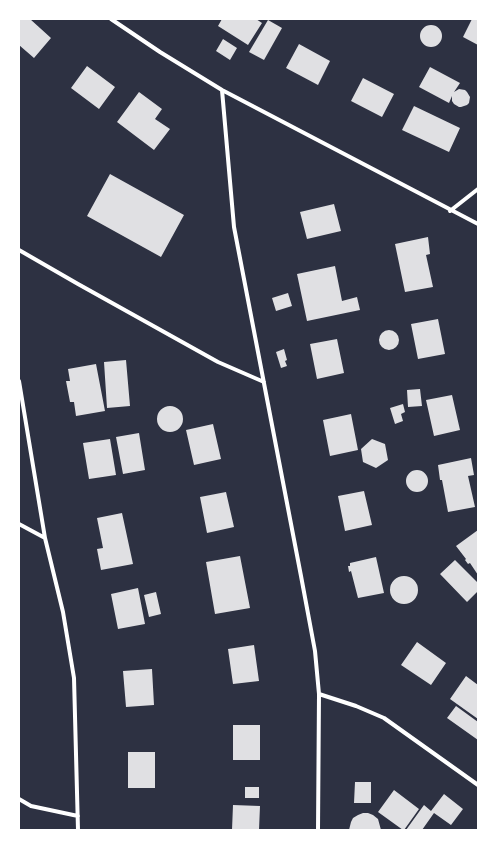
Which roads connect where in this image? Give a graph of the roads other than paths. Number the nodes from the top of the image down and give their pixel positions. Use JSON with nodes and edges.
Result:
{"nodes":[{"id":1,"x":111,"y":19,"type":"edge"},
{"id":2,"x":222,"y":90,"type":"junction"},
{"id":3,"x":478,"y":189,"type":"edge"},
{"id":4,"x":450,"y":210,"type":"junction"},
{"id":5,"x":478,"y":224,"type":"edge"},
{"id":6,"x":19,"y":250,"type":"edge"},
{"id":7,"x":19,"y":381,"type":"edge"},
{"id":8,"x":264,"y":382,"type":"junction"},
{"id":9,"x":19,"y":524,"type":"edge"},
{"id":10,"x":45,"y":538,"type":"junction"},
{"id":11,"x":319,"y":694,"type":"junction"},
{"id":12,"x":478,"y":785,"type":"edge"},
{"id":13,"x":19,"y":799,"type":"edge"},
{"id":14,"x":78,"y":816,"type":"junction"},
{"id":15,"x":78,"y":830,"type":"edge"},
{"id":16,"x":318,"y":830,"type":"edge"}],
"edges":[{"from":1,"to":2,"type":"street"},
{"from":2,"to":4,"type":"street"},
{"from":2,"to":8,"type":"street"},
{"from":3,"to":4,"type":"street"},
{"from":4,"to":5,"type":"street"},
{"from":6,"to":8,"type":"street"},
{"from":7,"to":10,"type":"street"},
{"from":8,"to":11,"type":"street"},
{"from":9,"to":10,"type":"street"},
{"from":10,"to":14,"type":"street"},
{"from":11,"to":12,"type":"street"},
{"from":11,"to":16,"type":"street"},
{"from":13,"to":14,"type":"street"},
{"from":14,"to":15,"type":"street"}]}
